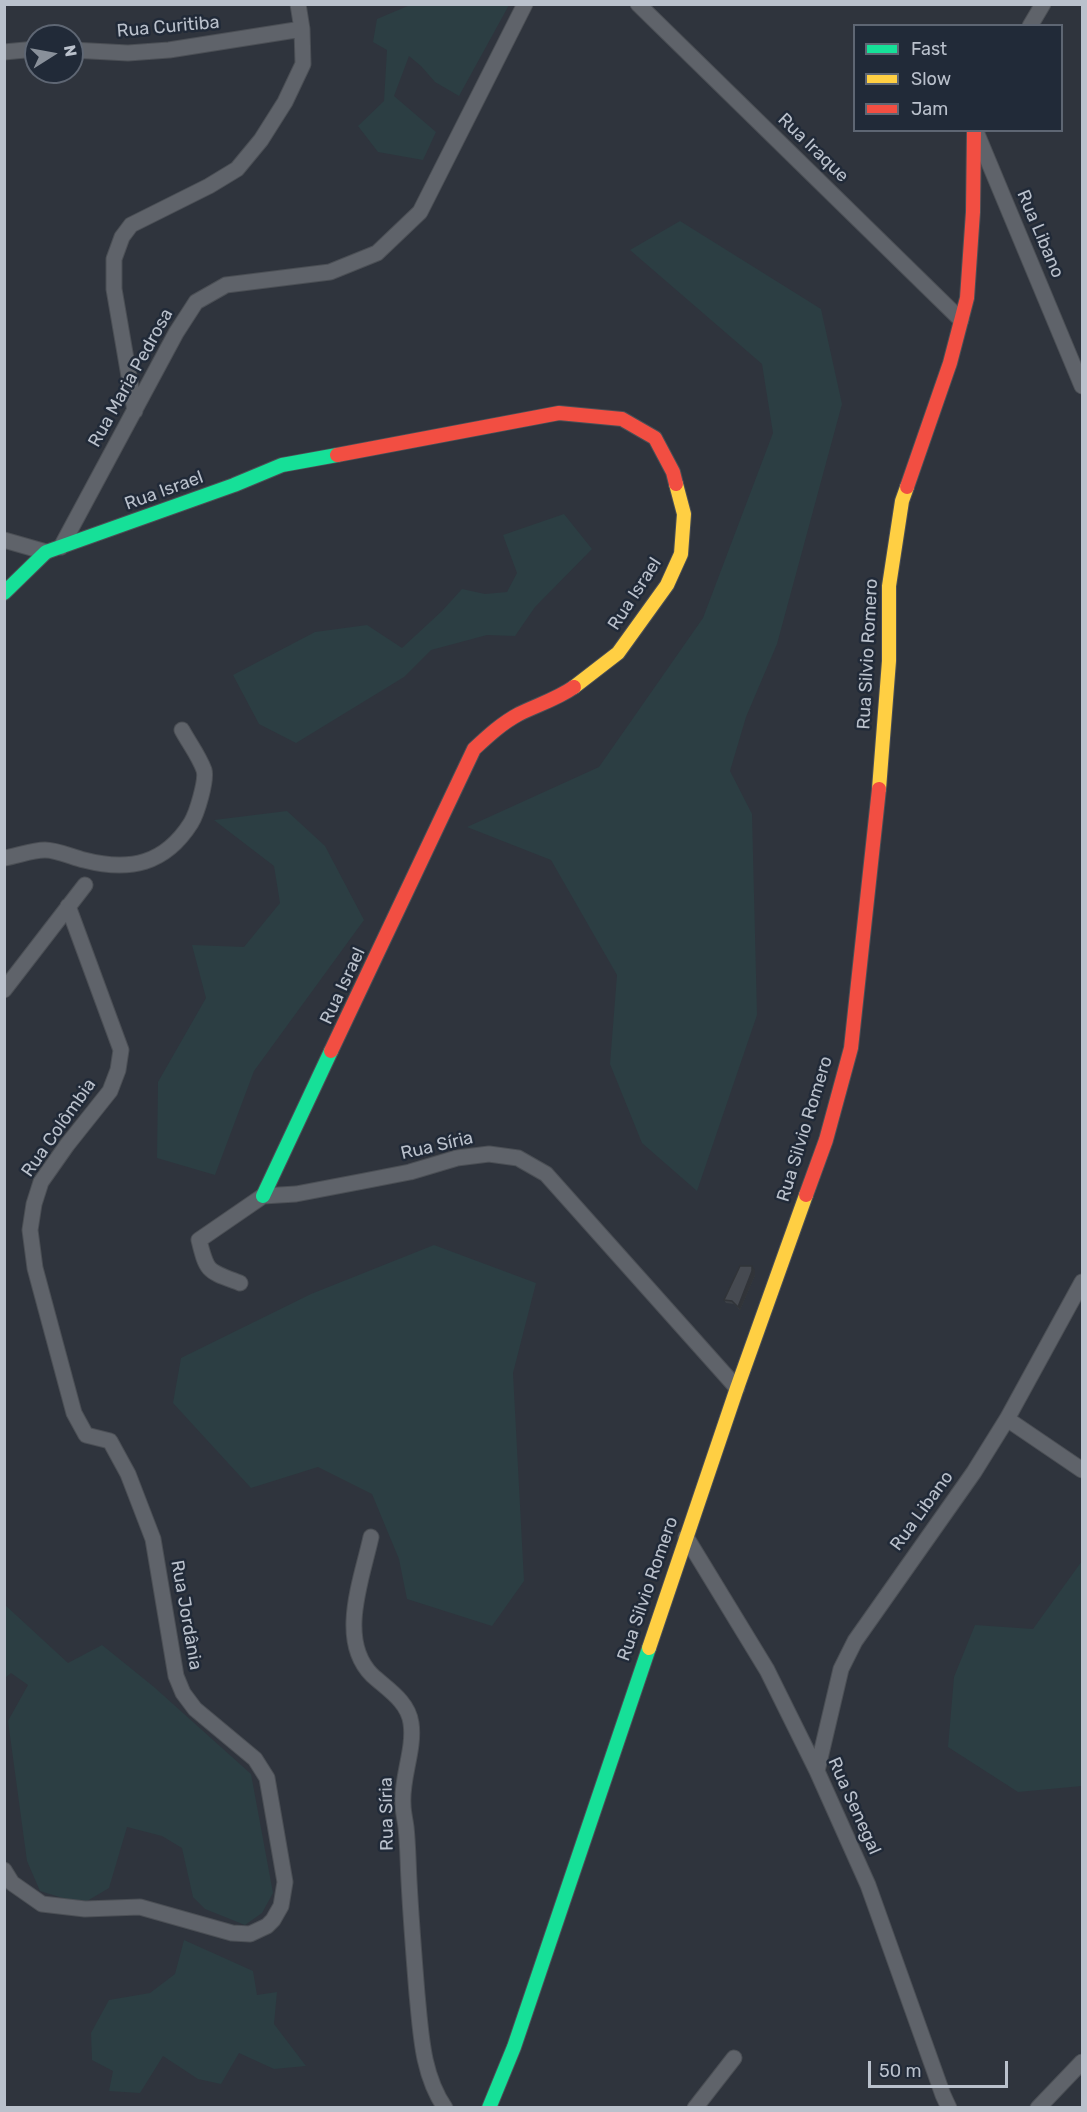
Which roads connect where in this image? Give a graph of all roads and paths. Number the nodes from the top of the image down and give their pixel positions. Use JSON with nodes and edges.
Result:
{"nodes":[{"id":1,"x":298,"y":4,"type":"edge"},
{"id":2,"x":525,"y":4,"type":"edge"},
{"id":3,"x":638,"y":4,"type":"edge"},
{"id":4,"x":1043,"y":4,"type":"edge"},
{"id":5,"x":1031,"y":24,"type":"edge"},
{"id":6,"x":302,"y":29,"type":"junction"},
{"id":7,"x":24,"y":50,"type":"edge"},
{"id":8,"x":84,"y":51,"type":"edge"},
{"id":9,"x":4,"y":52,"type":"edge"},
{"id":10,"x":975,"y":132,"type":"edge"},
{"id":11,"x":976,"y":132,"type":"edge"},
{"id":12,"x":961,"y":320,"type":"junction"},
{"id":13,"x":1083,"y":386,"type":"edge"},
{"id":14,"x":135,"y":411,"type":"junction"},
{"id":15,"x":4,"y":540,"type":"edge"},
{"id":16,"x":53,"y":550,"type":"junction"},
{"id":17,"x":4,"y":593,"type":"edge"},
{"id":18,"x":182,"y":730,"type":"dead end"},
{"id":19,"x":4,"y":858,"type":"edge"},
{"id":20,"x":85,"y":885,"type":"dead end"},
{"id":21,"x":68,"y":906,"type":"junction"},
{"id":22,"x":4,"y":990,"type":"edge"},
{"id":23,"x":263,"y":1196,"type":"junction"},
{"id":24,"x":1083,"y":1282,"type":"edge"},
{"id":25,"x":240,"y":1283,"type":"dead end"},
{"id":26,"x":737,"y":1388,"type":"junction"},
{"id":27,"x":74,"y":1413,"type":"joint"},
{"id":28,"x":1007,"y":1419,"type":"junction"},
{"id":29,"x":1083,"y":1470,"type":"edge"},
{"id":30,"x":371,"y":1537,"type":"dead end"},
{"id":31,"x":686,"y":1537,"type":"junction"},
{"id":32,"x":817,"y":1772,"type":"junction"},
{"id":33,"x":4,"y":1870,"type":"edge"},
{"id":34,"x":734,"y":2058,"type":"dead end"},
{"id":35,"x":1083,"y":2062,"type":"edge"},
{"id":36,"x":491,"y":2105,"type":"edge"},
{"id":37,"x":445,"y":2108,"type":"edge"},
{"id":38,"x":473,"y":2108,"type":"edge"},
{"id":39,"x":695,"y":2108,"type":"edge"},
{"id":40,"x":949,"y":2108,"type":"edge"},
{"id":41,"x":1038,"y":2108,"type":"edge"}],
"edges":[{"from":1,"to":6,"type":"street"},
{"from":2,"to":14,"type":"street","name":"Rua Maria Pedrosa"},
{"from":3,"to":12,"type":"street","name":"Rua Iraque"},
{"from":4,"to":5,"type":"street"},
{"from":6,"to":8,"type":"street","name":"Rua Curitiba"},
{"from":6,"to":14,"type":"street"},
{"from":7,"to":9,"type":"street"},
{"from":10,"to":12,"type":"street","name":"Rua Silvio Romero"},
{"from":11,"to":13,"type":"street","name":"Rua Libano"},
{"from":12,"to":26,"type":"street","name":"Rua Silvio Romero"},
{"from":14,"to":16,"type":"street","name":"Rua Maria Pedrosa"},
{"from":15,"to":16,"type":"street"},
{"from":16,"to":17,"type":"street","name":"Rua Maria Pedrosa"},
{"from":16,"to":23,"type":"street","name":"Rua Israel"},
{"from":18,"to":19,"type":"street"},
{"from":20,"to":21,"type":"street"},
{"from":21,"to":22,"type":"street"},
{"from":21,"to":27,"type":"street","name":"Rua Colômbia"},
{"from":23,"to":25,"type":"street"},
{"from":23,"to":26,"type":"street","name":"Rua Síria"},
{"from":24,"to":28,"type":"street","name":"Rua Libano"},
{"from":26,"to":31,"type":"street","name":"Rua Silvio Romero"},
{"from":27,"to":33,"type":"street","name":"Rua Jordânia"},
{"from":28,"to":29,"type":"street"},
{"from":28,"to":32,"type":"street","name":"Rua Libano"},
{"from":30,"to":37,"type":"street","name":"Rua Síria"},
{"from":31,"to":32,"type":"street","name":"Rua Senegal"},
{"from":31,"to":36,"type":"street","name":"Rua Silvio Romero"},
{"from":32,"to":40,"type":"street","name":"Rua Senegal"},
{"from":34,"to":39,"type":"street"},
{"from":35,"to":41,"type":"street"},
{"from":36,"to":38,"type":"street"}]}
